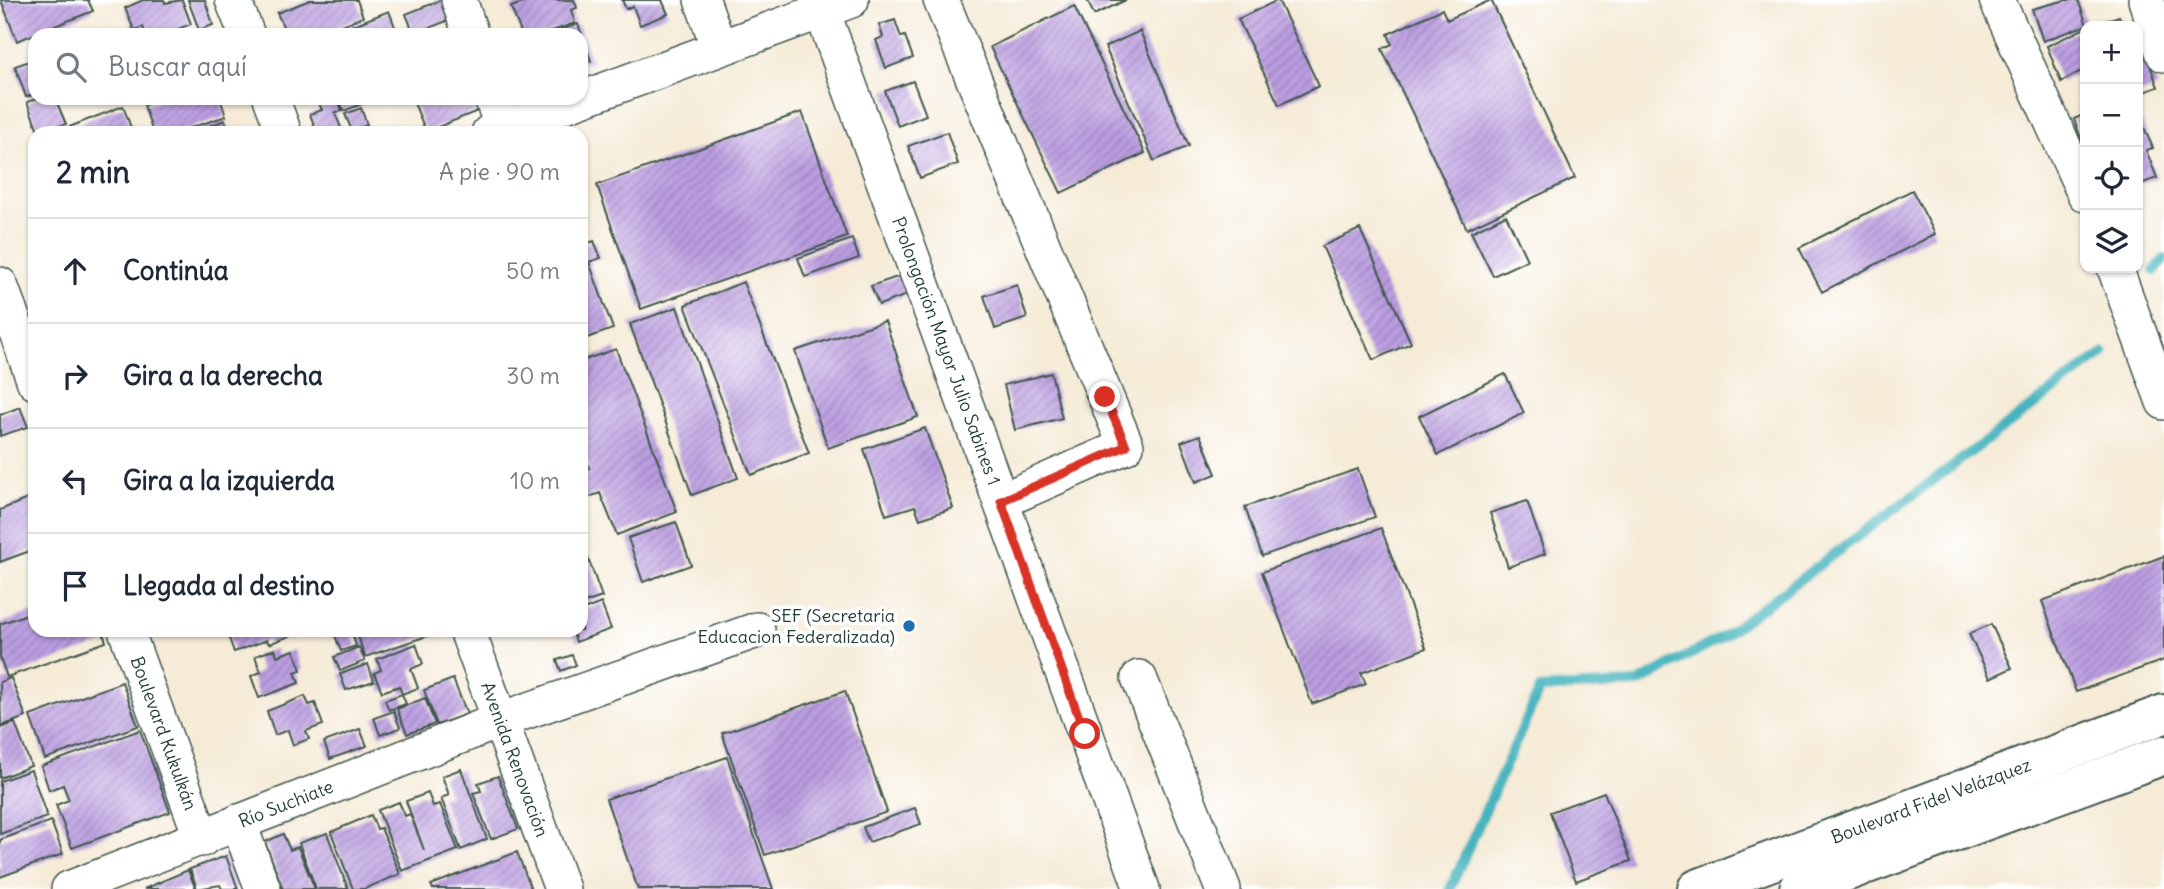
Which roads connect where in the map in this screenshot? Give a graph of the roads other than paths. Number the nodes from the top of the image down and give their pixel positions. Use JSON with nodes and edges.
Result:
{"nodes":[{"id":1,"x":233,"y":0,"type":"edge"},
{"id":2,"x":459,"y":0,"type":"edge"},
{"id":3,"x":702,"y":0,"type":"edge"},
{"id":4,"x":941,"y":0,"type":"edge"},
{"id":5,"x":1997,"y":0,"type":"edge"},
{"id":6,"x":2146,"y":0,"type":"edge"},
{"id":7,"x":837,"y":5,"type":"edge"},
{"id":8,"x":244,"y":28,"type":"edge"},
{"id":9,"x":469,"y":28,"type":"edge"},
{"id":10,"x":719,"y":48,"type":"junction"},
{"id":11,"x":2164,"y":54,"type":"edge"},
{"id":12,"x":588,"y":90,"type":"edge"},
{"id":13,"x":274,"y":105,"type":"edge"},
{"id":14,"x":542,"y":105,"type":"edge"},
{"id":15,"x":495,"y":120,"type":"edge"},
{"id":16,"x":281,"y":126,"type":"edge"},
{"id":17,"x":2080,"y":183,"type":"edge"},
{"id":18,"x":2117,"y":273,"type":"edge"},
{"id":19,"x":0,"y":285,"type":"edge"},
{"id":20,"x":18,"y":338,"type":"edge"},
{"id":21,"x":28,"y":364,"type":"edge"},
{"id":22,"x":2164,"y":402,"type":"edge"},
{"id":23,"x":1001,"y":501,"type":"junction"},
{"id":24,"x":757,"y":630,"type":"dead end"},
{"id":25,"x":129,"y":637,"type":"edge"},
{"id":26,"x":470,"y":637,"type":"edge"},
{"id":27,"x":1139,"y":678,"type":"dead end"},
{"id":28,"x":2164,"y":715,"type":"edge"},
{"id":29,"x":501,"y":720,"type":"junction"},
{"id":30,"x":2164,"y":755,"type":"edge"},
{"id":31,"x":238,"y":822,"type":"junction"},
{"id":32,"x":202,"y":839,"type":"junction"},
{"id":33,"x":1718,"y":885,"type":"edge"},
{"id":34,"x":69,"y":889,"type":"edge"},
{"id":35,"x":263,"y":889,"type":"edge"},
{"id":36,"x":562,"y":889,"type":"edge"},
{"id":37,"x":1142,"y":889,"type":"edge"},
{"id":38,"x":1223,"y":889,"type":"edge"},
{"id":39,"x":1799,"y":889,"type":"edge"}],
"edges":[{"from":1,"to":8,"type":"street"},
{"from":2,"to":9,"type":"street"},
{"from":3,"to":10,"type":"street"},
{"from":4,"to":23,"type":"street"},
{"from":5,"to":17,"type":"street"},
{"from":6,"to":11,"type":"street"},
{"from":7,"to":10,"type":"street"},
{"from":7,"to":23,"type":"street","name":"Prolongación Mayor Julio Sabines 1"},
{"from":10,"to":12,"type":"street"},
{"from":13,"to":16,"type":"street"},
{"from":14,"to":15,"type":"street"},
{"from":18,"to":22,"type":"street"},
{"from":19,"to":20,"type":"street"},
{"from":20,"to":21,"type":"street"},
{"from":23,"to":37,"type":"street","name":"Prolongación Mayor Julio Sabines 1"},
{"from":24,"to":29,"type":"street","name":"Río Suchiate"},
{"from":25,"to":32,"type":"street","name":"Boulevard Kukulkán"},
{"from":26,"to":29,"type":"street","name":"Avenida Renovación"},
{"from":27,"to":38,"type":"street"},
{"from":28,"to":33,"type":"main road","name":"Boulevard Fidel Velázquez"},
{"from":29,"to":31,"type":"street","name":"Río Suchiate"},
{"from":29,"to":36,"type":"street","name":"Avenida Renovación"},
{"from":30,"to":39,"type":"main road","name":"Boulevard Fidel Velázquez"},
{"from":31,"to":32,"type":"street","name":"Río Suchiate"},
{"from":31,"to":35,"type":"street"},
{"from":32,"to":34,"type":"street","name":"Río Suchiate"}]}
